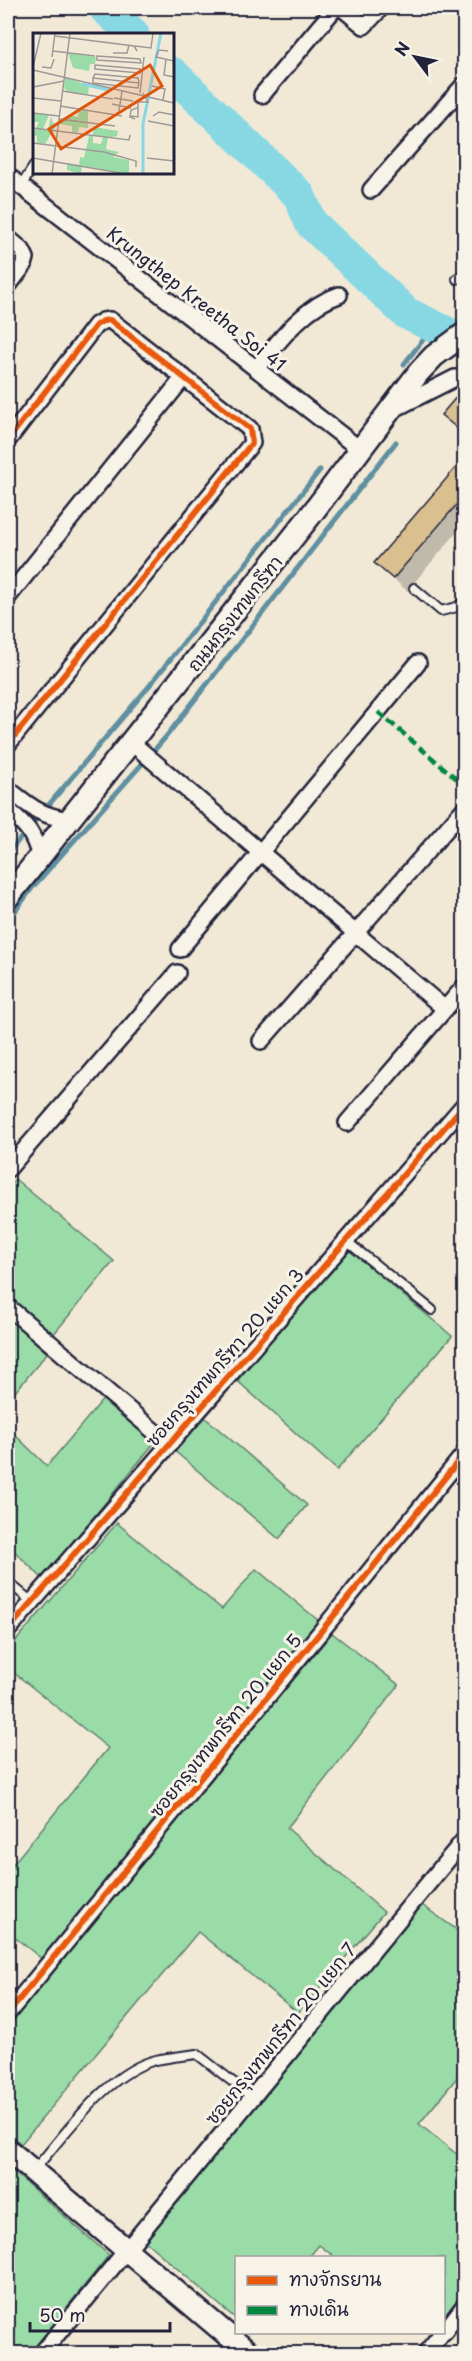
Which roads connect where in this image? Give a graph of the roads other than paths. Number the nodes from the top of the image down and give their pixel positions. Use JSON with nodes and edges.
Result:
{"nodes":[{"id":1,"x":335,"y":8,"type":"edge"},
{"id":2,"x":342,"y":8,"type":"edge"},
{"id":3,"x":381,"y":8,"type":"edge"},
{"id":4,"x":465,"y":85,"type":"edge"},
{"id":5,"x":262,"y":95,"type":"dead end"},
{"id":6,"x":33,"y":168,"type":"edge"},
{"id":7,"x":8,"y":176,"type":"edge"},
{"id":8,"x":21,"y":186,"type":"junction"},
{"id":9,"x":370,"y":190,"type":"dead end"},
{"id":10,"x":8,"y":238,"type":"edge"},
{"id":11,"x":465,"y":273,"type":"edge"},
{"id":12,"x":457,"y":279,"type":"dead end"},
{"id":13,"x":8,"y":286,"type":"edge"},
{"id":14,"x":339,"y":295,"type":"dead end"},
{"id":15,"x":465,"y":334,"type":"edge"},
{"id":16,"x":256,"y":369,"type":"junction"},
{"id":17,"x":184,"y":377,"type":"junction"},
{"id":18,"x":465,"y":378,"type":"edge"},
{"id":19,"x":389,"y":412,"type":"junction"},
{"id":20,"x":8,"y":440,"type":"edge"},
{"id":21,"x":362,"y":451,"type":"junction"},
{"id":22,"x":414,"y":588,"type":"dead end"},
{"id":23,"x":8,"y":597,"type":"edge"},
{"id":24,"x":465,"y":601,"type":"edge"},
{"id":25,"x":418,"y":663,"type":"dead end"},
{"id":26,"x":8,"y":744,"type":"edge"},
{"id":27,"x":137,"y":747,"type":"junction"},
{"id":28,"x":8,"y":789,"type":"edge"},
{"id":29,"x":465,"y":809,"type":"edge"},
{"id":30,"x":8,"y":810,"type":"edge"},
{"id":31,"x":69,"y":820,"type":"junction"},
{"id":32,"x":261,"y":852,"type":"junction"},
{"id":33,"x":40,"y":857,"type":"junction"},
{"id":34,"x":8,"y":897,"type":"edge"},
{"id":35,"x":356,"y":933,"type":"junction"},
{"id":36,"x":180,"y":949,"type":"dead end"},
{"id":37,"x":177,"y":973,"type":"dead end"},
{"id":38,"x":465,"y":987,"type":"edge"},
{"id":39,"x":445,"y":1009,"type":"junction"},
{"id":40,"x":261,"y":1041,"type":"dead end"},
{"id":41,"x":465,"y":1105,"type":"edge"},
{"id":42,"x":459,"y":1122,"type":"edge"},
{"id":43,"x":347,"y":1124,"type":"dead end"},
{"id":44,"x":8,"y":1169,"type":"edge"},
{"id":45,"x":345,"y":1240,"type":"junction"},
{"id":46,"x":8,"y":1307,"type":"edge"},
{"id":47,"x":432,"y":1310,"type":"dead end"},
{"id":48,"x":169,"y":1444,"type":"junction"},
{"id":49,"x":465,"y":1454,"type":"edge"},
{"id":50,"x":8,"y":1582,"type":"edge"},
{"id":51,"x":32,"y":1602,"type":"junction"},
{"id":52,"x":8,"y":1630,"type":"edge"},
{"id":53,"x":465,"y":1840,"type":"edge"},
{"id":54,"x":8,"y":2013,"type":"edge"},
{"id":55,"x":252,"y":2097,"type":"junction"},
{"id":56,"x":8,"y":2150,"type":"edge"},
{"id":57,"x":33,"y":2172,"type":"junction"},
{"id":58,"x":126,"y":2251,"type":"junction"},
{"id":59,"x":465,"y":2306,"type":"edge"},
{"id":60,"x":445,"y":2330,"type":"edge"},
{"id":61,"x":441,"y":2334,"type":"edge"},
{"id":62,"x":41,"y":2354,"type":"edge"},
{"id":63,"x":250,"y":2354,"type":"edge"},
{"id":64,"x":425,"y":2354,"type":"edge"}],
"edges":[{"from":1,"to":5,"type":"street"},
{"from":2,"to":3,"type":"street"},
{"from":4,"to":9,"type":"street"},
{"from":6,"to":8,"type":"lane"},
{"from":7,"to":8,"type":"street","name":"Krungthep Kreetha Soi 41"},
{"from":8,"to":16,"type":"street","name":"Krungthep Kreetha Soi 41"},
{"from":10,"to":13,"type":"street"},
{"from":11,"to":12,"type":"lane"},
{"from":14,"to":16,"type":"street"},
{"from":15,"to":19,"type":"main road","name":"ถนนกรุงเทพกรีฑา"},
{"from":16,"to":21,"type":"street","name":"Krungthep Kreetha Soi 41"},
{"from":17,"to":20,"type":"street"},
{"from":17,"to":23,"type":"street"},
{"from":17,"to":26,"type":"street"},
{"from":18,"to":19,"type":"street"},
{"from":19,"to":21,"type":"main road","name":"ถนนกรุงเทพกรีฑา"},
{"from":21,"to":27,"type":"main road","name":"ถนนกรุงเทพกรีฑา"},
{"from":22,"to":24,"type":"lane"},
{"from":25,"to":32,"type":"street"},
{"from":27,"to":31,"type":"main road","name":"ถนนกรุงเทพกรีฑา"},
{"from":27,"to":32,"type":"street"},
{"from":28,"to":31,"type":"street"},
{"from":29,"to":35,"type":"street"},
{"from":30,"to":33,"type":"street"},
{"from":31,"to":33,"type":"main road","name":"ถนนกรุงเทพกรีฑา"},
{"from":32,"to":35,"type":"street"},
{"from":32,"to":36,"type":"street"},
{"from":33,"to":34,"type":"main road","name":"ถนนกรุงเทพกรีฑา"},
{"from":35,"to":39,"type":"street"},
{"from":35,"to":40,"type":"street"},
{"from":37,"to":44,"type":"street"},
{"from":38,"to":39,"type":"street"},
{"from":39,"to":43,"type":"street"},
{"from":41,"to":42,"type":"street","name":"ซอยกรุงเทพกรีฑา 20 แยก 3"},
{"from":42,"to":45,"type":"street","name":"ซอยกรุงเทพกรีฑา 20 แยก 3"},
{"from":45,"to":47,"type":"lane"},
{"from":45,"to":48,"type":"street","name":"ซอยกรุงเทพกรีฑา 20 แยก 3"},
{"from":46,"to":48,"type":"street"},
{"from":48,"to":51,"type":"street","name":"ซอยกรุงเทพกรีฑา 20 แยก 3"},
{"from":49,"to":54,"type":"street","name":"ซอยกรุงเทพกรีฑา 20 แยก 5"},
{"from":50,"to":51,"type":"lane"},
{"from":51,"to":52,"type":"street","name":"ซอยกรุงเทพกรีฑา 20 แยก 3"},
{"from":53,"to":55,"type":"street","name":"ซอยกรุงเทพกรีฑา 20 แยก 7"},
{"from":55,"to":57,"type":"lane"},
{"from":55,"to":58,"type":"street","name":"ซอยกรุงเทพกรีฑา 20 แยก 7"},
{"from":56,"to":57,"type":"main road"},
{"from":57,"to":58,"type":"main road"},
{"from":58,"to":62,"type":"street","name":"ซอยกรุงเทพกรีฑา 20 แยก 7"},
{"from":58,"to":63,"type":"main road"},
{"from":59,"to":60,"type":"street"},
{"from":61,"to":64,"type":"street"}]}
